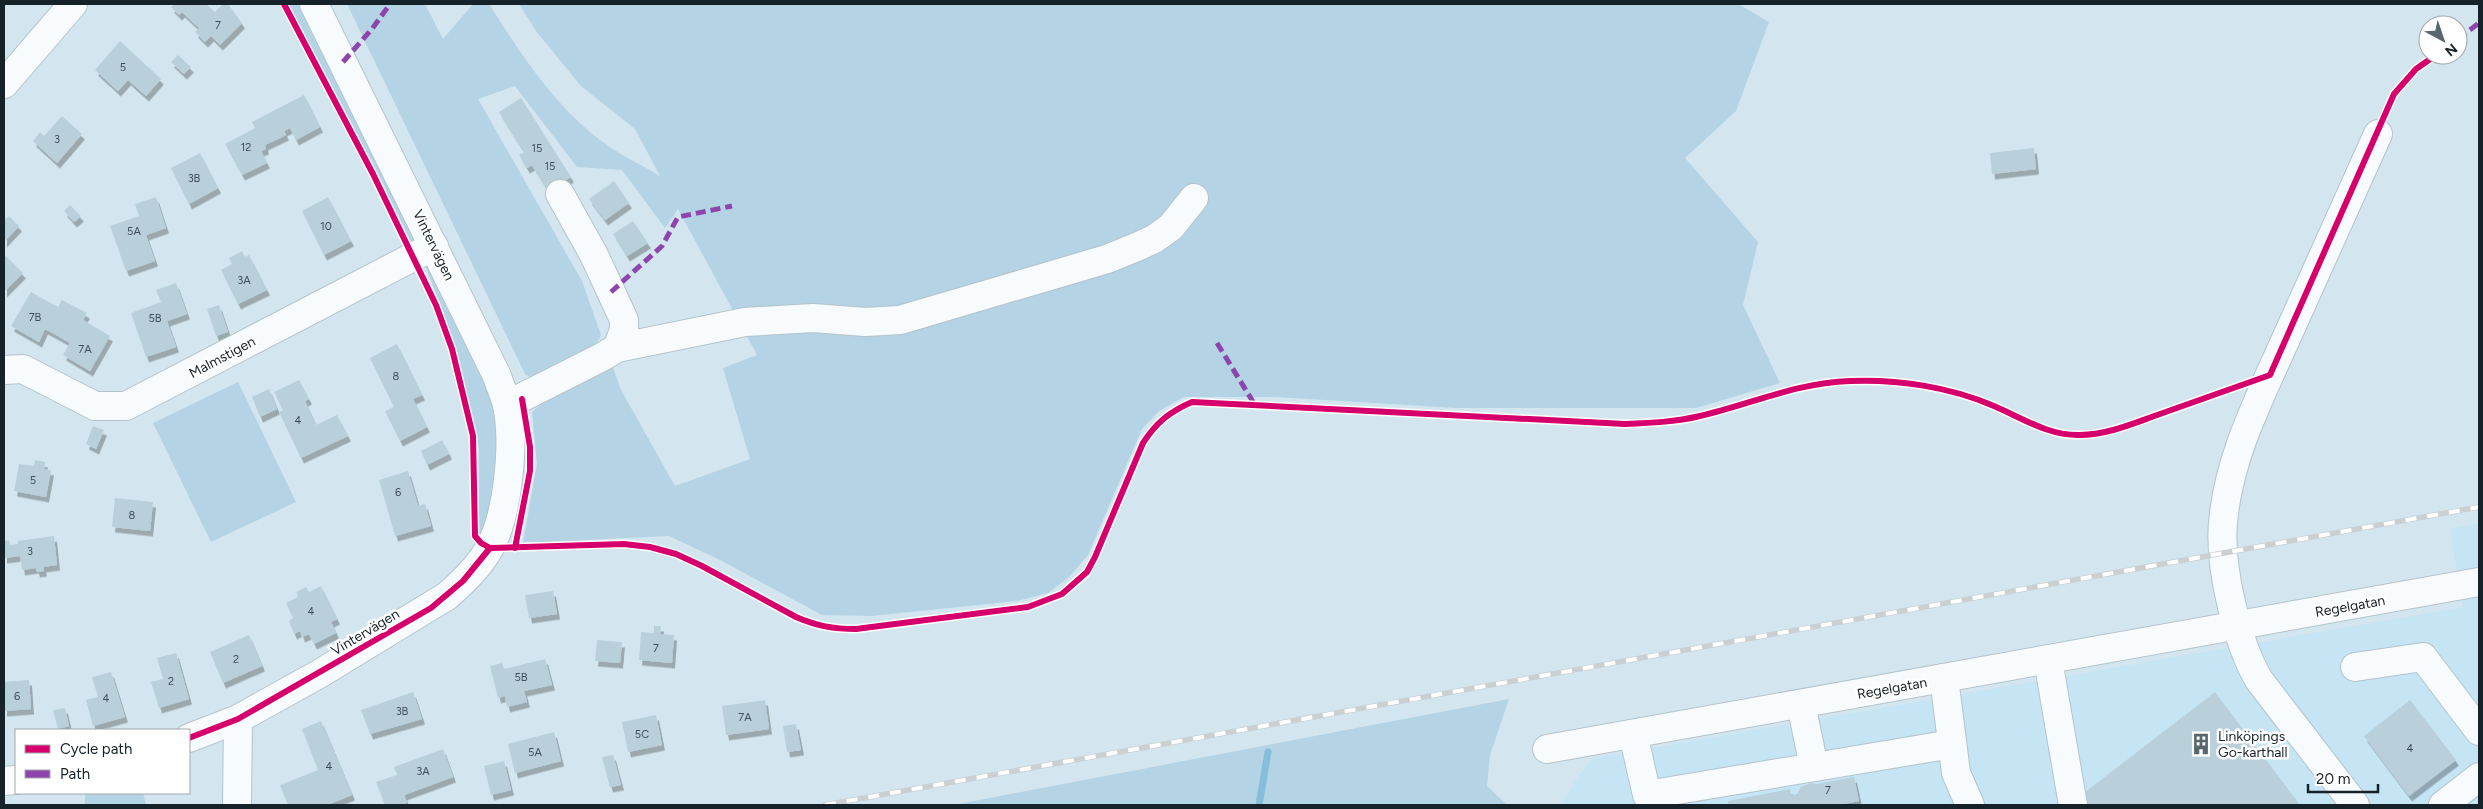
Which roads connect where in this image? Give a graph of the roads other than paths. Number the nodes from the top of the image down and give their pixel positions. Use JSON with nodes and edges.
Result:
{"nodes":[{"id":1,"x":73,"y":4,"type":"edge"},
{"id":2,"x":314,"y":4,"type":"edge"},
{"id":3,"x":4,"y":84,"type":"edge"},
{"id":4,"x":2378,"y":134,"type":"dead end"},
{"id":5,"x":560,"y":194,"type":"dead end"},
{"id":6,"x":1194,"y":198,"type":"dead end"},
{"id":7,"x":434,"y":246,"type":"junction"},
{"id":8,"x":617,"y":348,"type":"junction"},
{"id":9,"x":4,"y":370,"type":"edge"},
{"id":10,"x":507,"y":406,"type":"junction"},
{"id":11,"x":2471,"y":584,"type":"edge"},
{"id":12,"x":2238,"y":626,"type":"junction"},
{"id":13,"x":2048,"y":660,"type":"junction"},
{"id":14,"x":2355,"y":667,"type":"dead end"},
{"id":15,"x":1944,"y":678,"type":"junction"},
{"id":16,"x":1801,"y":704,"type":"junction"},
{"id":17,"x":238,"y":719,"type":"junction"},
{"id":18,"x":2479,"y":731,"type":"edge"},
{"id":19,"x":1633,"y":734,"type":"junction"},
{"id":20,"x":190,"y":738,"type":"edge"},
{"id":21,"x":1952,"y":744,"type":"junction"},
{"id":22,"x":1546,"y":749,"type":"dead end"},
{"id":23,"x":1814,"y":767,"type":"junction"},
{"id":24,"x":2479,"y":777,"type":"edge"},
{"id":25,"x":237,"y":805,"type":"edge"},
{"id":26,"x":1970,"y":805,"type":"edge"},
{"id":27,"x":2073,"y":805,"type":"edge"},
{"id":28,"x":2355,"y":805,"type":"edge"},
{"id":29,"x":2442,"y":805,"type":"edge"}],
"edges":[{"from":1,"to":3,"type":"street"},
{"from":2,"to":7,"type":"street","name":"Vintervägen"},
{"from":4,"to":12,"type":"street"},
{"from":5,"to":8,"type":"street"},
{"from":6,"to":8,"type":"street"},
{"from":7,"to":9,"type":"street","name":"Malmstigen"},
{"from":7,"to":10,"type":"street","name":"Vintervägen"},
{"from":8,"to":10,"type":"street"},
{"from":10,"to":17,"type":"street","name":"Vintervägen"},
{"from":11,"to":12,"type":"street","name":"Regelgatan"},
{"from":12,"to":13,"type":"street","name":"Regelgatan"},
{"from":12,"to":28,"type":"street"},
{"from":13,"to":15,"type":"street","name":"Regelgatan"},
{"from":13,"to":27,"type":"street"},
{"from":14,"to":18,"type":"street"},
{"from":15,"to":16,"type":"street","name":"Regelgatan"},
{"from":15,"to":21,"type":"street"},
{"from":16,"to":19,"type":"street","name":"Regelgatan"},
{"from":16,"to":23,"type":"street"},
{"from":17,"to":20,"type":"street","name":"Vintervägen"},
{"from":17,"to":25,"type":"street"},
{"from":19,"to":22,"type":"street","name":"Regelgatan"},
{"from":19,"to":23,"type":"street"},
{"from":21,"to":23,"type":"street"},
{"from":21,"to":26,"type":"street"},
{"from":24,"to":29,"type":"street"}]}
